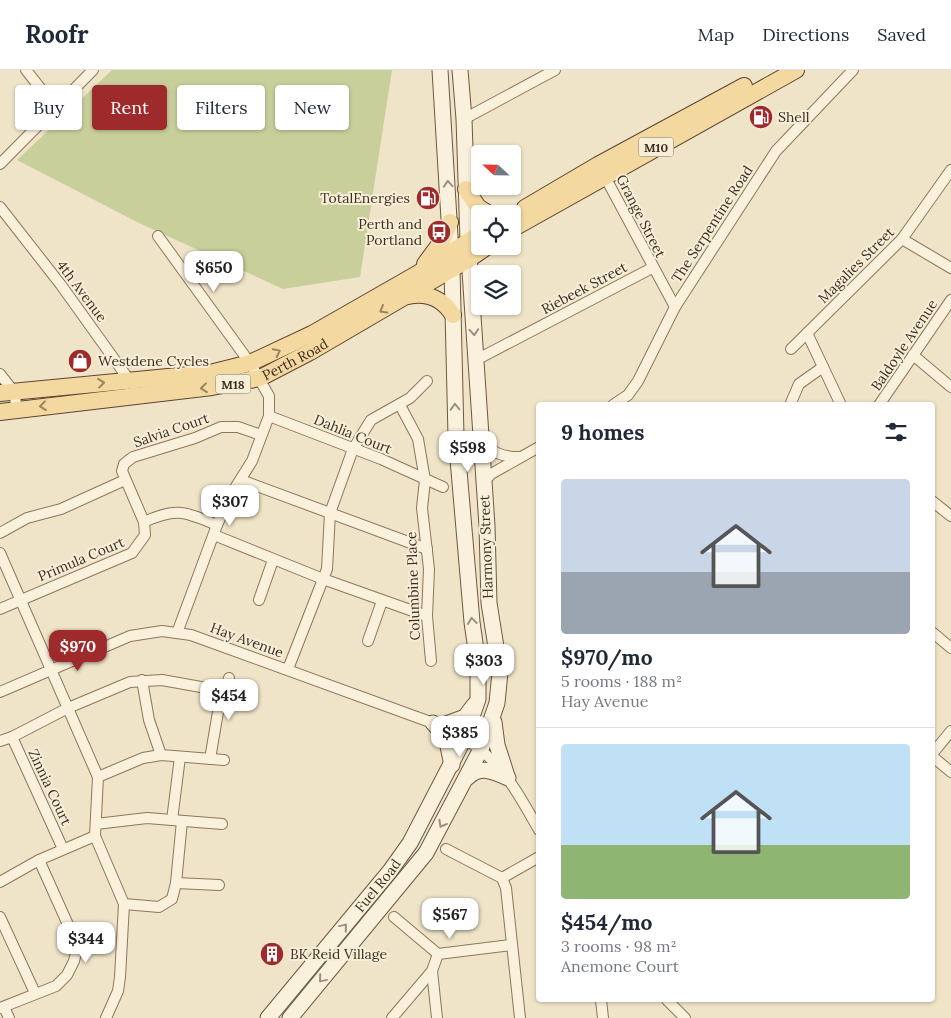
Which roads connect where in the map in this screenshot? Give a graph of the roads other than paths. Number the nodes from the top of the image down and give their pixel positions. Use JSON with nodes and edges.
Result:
{"nodes":[{"id":1,"x":26,"y":70,"type":"edge"},
{"id":2,"x":93,"y":70,"type":"edge"},
{"id":3,"x":440,"y":70,"type":"edge"},
{"id":4,"x":460,"y":70,"type":"edge"},
{"id":5,"x":555,"y":70,"type":"edge"},
{"id":6,"x":773,"y":70,"type":"edge"},
{"id":7,"x":796,"y":70,"type":"edge"},
{"id":8,"x":853,"y":70,"type":"edge"},
{"id":9,"x":38,"y":85,"type":"edge"},
{"id":10,"x":78,"y":85,"type":"edge"},
{"id":11,"x":464,"y":119,"type":"junction"},
{"id":12,"x":34,"y":130,"type":"edge"},
{"id":13,"x":0,"y":164,"type":"edge"},
{"id":14,"x":601,"y":170,"type":"junction"},
{"id":15,"x":951,"y":170,"type":"edge"},
{"id":16,"x":466,"y":189,"type":"junction"},
{"id":17,"x":476,"y":205,"type":"edge"},
{"id":18,"x":0,"y":207,"type":"edge"},
{"id":19,"x":521,"y":214,"type":"edge"},
{"id":20,"x":471,"y":220,"type":"edge"},
{"id":21,"x":450,"y":222,"type":"junction"},
{"id":22,"x":158,"y":236,"type":"dead end"},
{"id":23,"x":902,"y":239,"type":"junction"},
{"id":24,"x":471,"y":240,"type":"edge"},
{"id":25,"x":471,"y":251,"type":"edge"},
{"id":26,"x":452,"y":252,"type":"junction"},
{"id":27,"x":476,"y":255,"type":"edge"},
{"id":28,"x":469,"y":260,"type":"junction"},
{"id":29,"x":452,"y":268,"type":"junction"},
{"id":30,"x":652,"y":268,"type":"junction"},
{"id":31,"x":951,"y":268,"type":"edge"},
{"id":32,"x":417,"y":274,"type":"junction"},
{"id":33,"x":406,"y":296,"type":"junction"},
{"id":34,"x":951,"y":300,"type":"edge"},
{"id":35,"x":675,"y":307,"type":"junction"},
{"id":36,"x":453,"y":315,"type":"junction"},
{"id":37,"x":807,"y":334,"type":"junction"},
{"id":38,"x":791,"y":348,"type":"dead end"},
{"id":39,"x":913,"y":355,"type":"junction"},
{"id":40,"x":476,"y":360,"type":"junction"},
{"id":41,"x":250,"y":363,"type":"junction"},
{"id":42,"x":822,"y":367,"type":"junction"},
{"id":43,"x":0,"y":374,"type":"edge"},
{"id":44,"x":260,"y":378,"type":"junction"},
{"id":45,"x":427,"y":381,"type":"dead end"},
{"id":46,"x":951,"y":387,"type":"edge"},
{"id":47,"x":133,"y":388,"type":"junction"},
{"id":48,"x":7,"y":393,"type":"edge"},
{"id":49,"x":618,"y":402,"type":"edge"},
{"id":50,"x":791,"y":402,"type":"edge"},
{"id":51,"x":840,"y":402,"type":"edge"},
{"id":52,"x":881,"y":402,"type":"edge"},
{"id":53,"x":400,"y":405,"type":"junction"},
{"id":54,"x":17,"y":410,"type":"junction"},
{"id":55,"x":0,"y":412,"type":"edge"},
{"id":56,"x":269,"y":416,"type":"junction"},
{"id":57,"x":261,"y":435,"type":"junction"},
{"id":58,"x":480,"y":436,"type":"junction"},
{"id":59,"x":353,"y":449,"type":"junction"},
{"id":60,"x":536,"y":449,"type":"edge"},
{"id":61,"x":520,"y":457,"type":"junction"},
{"id":62,"x":125,"y":480,"type":"junction"},
{"id":63,"x":241,"y":480,"type":"junction"},
{"id":64,"x":425,"y":480,"type":"junction"},
{"id":65,"x":484,"y":482,"type":"junction"},
{"id":66,"x":443,"y":487,"type":"dead end"},
{"id":67,"x":935,"y":503,"type":"edge"},
{"id":68,"x":330,"y":513,"type":"junction"},
{"id":69,"x":951,"y":516,"type":"edge"},
{"id":70,"x":144,"y":522,"type":"junction"},
{"id":71,"x":217,"y":524,"type":"junction"},
{"id":72,"x":0,"y":532,"type":"edge"},
{"id":73,"x":214,"y":536,"type":"junction"},
{"id":74,"x":426,"y":548,"type":"junction"},
{"id":75,"x":0,"y":552,"type":"edge"},
{"id":76,"x":273,"y":560,"type":"junction"},
{"id":77,"x":323,"y":579,"type":"junction"},
{"id":78,"x":21,"y":600,"type":"junction"},
{"id":79,"x":259,"y":600,"type":"dead end"},
{"id":80,"x":382,"y":601,"type":"junction"},
{"id":81,"x":0,"y":609,"type":"edge"},
{"id":82,"x":427,"y":616,"type":"junction"},
{"id":83,"x":177,"y":633,"type":"junction"},
{"id":84,"x":935,"y":635,"type":"edge"},
{"id":85,"x":368,"y":641,"type":"dead end"},
{"id":86,"x":951,"y":648,"type":"edge"},
{"id":87,"x":431,"y":661,"type":"dead end"},
{"id":88,"x":288,"y":669,"type":"junction"},
{"id":89,"x":52,"y":670,"type":"junction"},
{"id":90,"x":229,"y":678,"type":"dead end"},
{"id":91,"x":142,"y":680,"type":"junction"},
{"id":92,"x":223,"y":691,"type":"junction"},
{"id":93,"x":0,"y":692,"type":"edge"},
{"id":94,"x":478,"y":699,"type":"junction"},
{"id":95,"x":68,"y":708,"type":"junction"},
{"id":96,"x":494,"y":715,"type":"junction"},
{"id":97,"x":437,"y":724,"type":"junction"},
{"id":98,"x":951,"y":731,"type":"edge"},
{"id":99,"x":465,"y":737,"type":"junction"},
{"id":100,"x":12,"y":738,"type":"junction"},
{"id":101,"x":0,"y":741,"type":"edge"},
{"id":102,"x":481,"y":749,"type":"junction"},
{"id":103,"x":935,"y":751,"type":"edge"},
{"id":104,"x":161,"y":755,"type":"junction"},
{"id":105,"x":180,"y":757,"type":"junction"},
{"id":106,"x":935,"y":758,"type":"edge"},
{"id":107,"x":210,"y":759,"type":"junction"},
{"id":108,"x":224,"y":760,"type":"dead end"},
{"id":109,"x":452,"y":765,"type":"junction"},
{"id":110,"x":951,"y":772,"type":"edge"},
{"id":111,"x":98,"y":777,"type":"junction"},
{"id":112,"x":507,"y":777,"type":"junction"},
{"id":113,"x":465,"y":780,"type":"junction"},
{"id":114,"x":177,"y":821,"type":"junction"},
{"id":115,"x":96,"y":824,"type":"junction"},
{"id":116,"x":222,"y":824,"type":"dead end"},
{"id":117,"x":536,"y":825,"type":"edge"},
{"id":118,"x":95,"y":836,"type":"junction"},
{"id":119,"x":63,"y":849,"type":"junction"},
{"id":120,"x":446,"y":849,"type":"dead end"},
{"id":121,"x":40,"y":860,"type":"junction"},
{"id":122,"x":536,"y":860,"type":"edge"},
{"id":123,"x":502,"y":878,"type":"junction"},
{"id":124,"x":0,"y":882,"type":"edge"},
{"id":125,"x":176,"y":883,"type":"junction"},
{"id":126,"x":220,"y":885,"type":"dead end"},
{"id":127,"x":124,"y":904,"type":"junction"},
{"id":128,"x":0,"y":916,"type":"edge"},
{"id":129,"x":394,"y":917,"type":"dead end"},
{"id":130,"x":511,"y":945,"type":"junction"},
{"id":131,"x":438,"y":954,"type":"junction"},
{"id":132,"x":432,"y":971,"type":"junction"},
{"id":133,"x":35,"y":993,"type":"junction"},
{"id":134,"x":601,"y":1002,"type":"edge"},
{"id":135,"x":668,"y":1002,"type":"edge"},
{"id":136,"x":2,"y":1008,"type":"edge"},
{"id":137,"x":9,"y":1018,"type":"edge"},
{"id":138,"x":106,"y":1018,"type":"edge"},
{"id":139,"x":268,"y":1018,"type":"edge"},
{"id":140,"x":290,"y":1018,"type":"edge"},
{"id":141,"x":392,"y":1018,"type":"edge"},
{"id":142,"x":437,"y":1018,"type":"edge"},
{"id":143,"x":520,"y":1018,"type":"edge"},
{"id":144,"x":603,"y":1018,"type":"edge"},
{"id":145,"x":685,"y":1018,"type":"edge"}],
"edges":[{"from":1,"to":9,"type":"street"},
{"from":2,"to":10,"type":"street"},
{"from":21,"to":3,"type":"main road","one_way":true},
{"from":4,"to":11,"type":"main road"},
{"from":5,"to":11,"type":"street"},
{"from":6,"to":14,"type":"main road","number":"M10"},
{"from":7,"to":14,"type":"main road","number":"M10"},
{"from":8,"to":35,"type":"street","name":"The Serpentine Road"},
{"from":11,"to":16,"type":"main road"},
{"from":12,"to":13,"type":"street"},
{"from":14,"to":19,"type":"main road","number":"M10"},
{"from":14,"to":30,"type":"street","name":"Grange Street"},
{"from":15,"to":23,"type":"street","name":"Magalies Street"},
{"from":16,"to":17,"type":"main road"},
{"from":16,"to":20,"type":"main road"},
{"from":18,"to":47,"type":"street","name":"4th Avenue"},
{"from":21,"to":26,"type":"main road"},
{"from":21,"to":32,"type":"main road"},
{"from":22,"to":41,"type":"street"},
{"from":23,"to":31,"type":"street"},
{"from":23,"to":37,"type":"street","name":"Magalies Street"},
{"from":24,"to":26,"type":"main road","name":"Perth Road","number":"M18"},
{"from":25,"to":28,"type":"main road","name":"Harmony Street"},
{"from":26,"to":29,"type":"main road"},
{"from":26,"to":32,"type":"main road","name":"Perth Road","number":"M18"},
{"from":27,"to":28,"type":"main road","name":"Perth Road"},
{"from":28,"to":29,"type":"main road","name":"Perth Road","number":"M18"},
{"from":28,"to":40,"type":"main road","name":"Harmony Street","one_way":true},
{"from":29,"to":33,"type":"main road","name":"Perth Road","number":"M18"},
{"from":29,"to":36,"type":"main road","name":"Harmony Street"},
{"from":30,"to":35,"type":"street","name":"Grange Street"},
{"from":30,"to":40,"type":"street","name":"Riebeek Street"},
{"from":41,"to":32,"type":"main road","name":"Perth Road","number":"M18","one_way":true},
{"from":33,"to":36,"type":"main road"},
{"from":33,"to":44,"type":"main road","name":"Perth Road","number":"M18","one_way":true},
{"from":34,"to":39,"type":"street","name":"Baldoyle Avenue"},
{"from":35,"to":49,"type":"street","name":"The Serpentine Road"},
{"from":94,"to":36,"type":"main road","name":"Harmony Street","one_way":true},
{"from":37,"to":38,"type":"street","name":"Magalies Street"},
{"from":37,"to":42,"type":"street"},
{"from":39,"to":46,"type":"street"},
{"from":39,"to":52,"type":"street","name":"Baldoyle Avenue"},
{"from":40,"to":58,"type":"main road","name":"Harmony Street"},
{"from":41,"to":44,"type":"street"},
{"from":41,"to":47,"type":"main road","name":"Perth Road","number":"M18"},
{"from":42,"to":50,"type":"street"},
{"from":42,"to":51,"type":"street"},
{"from":43,"to":48,"type":"street"},
{"from":44,"to":47,"type":"main road","name":"Perth Road","number":"M18","one_way":true},
{"from":44,"to":56,"type":"street"},
{"from":45,"to":53,"type":"street"},
{"from":48,"to":47,"type":"main road","name":"Perth Road","number":"M18","one_way":true},
{"from":47,"to":54,"type":"main road","name":"Perth Road","number":"M18","one_way":true},
{"from":48,"to":54,"type":"street"},
{"from":53,"to":59,"type":"street"},
{"from":53,"to":64,"type":"street","name":"Columbine Place"},
{"from":54,"to":55,"type":"main road","name":"Perth Road","number":"M18"},
{"from":56,"to":57,"type":"street"},
{"from":56,"to":59,"type":"street","name":"Dahlia Court"},
{"from":57,"to":62,"type":"street","name":"Salvia Court"},
{"from":57,"to":63,"type":"street"},
{"from":58,"to":61,"type":"street"},
{"from":58,"to":65,"type":"main road","name":"Harmony Street"},
{"from":59,"to":64,"type":"street","name":"Dahlia Court"},
{"from":59,"to":68,"type":"street"},
{"from":60,"to":61,"type":"street"},
{"from":61,"to":65,"type":"street"},
{"from":62,"to":70,"type":"street"},
{"from":62,"to":72,"type":"street"},
{"from":63,"to":68,"type":"street"},
{"from":63,"to":71,"type":"street"},
{"from":64,"to":66,"type":"street"},
{"from":64,"to":74,"type":"street","name":"Columbine Place"},
{"from":65,"to":96,"type":"main road","name":"Harmony Street"},
{"from":67,"to":69,"type":"street"},
{"from":68,"to":74,"type":"street"},
{"from":68,"to":77,"type":"street"},
{"from":70,"to":71,"type":"street"},
{"from":70,"to":78,"type":"street","name":"Primula Court"},
{"from":71,"to":73,"type":"street"},
{"from":73,"to":76,"type":"street"},
{"from":73,"to":83,"type":"street"},
{"from":74,"to":82,"type":"street","name":"Columbine Place"},
{"from":75,"to":78,"type":"street"},
{"from":76,"to":77,"type":"street"},
{"from":76,"to":79,"type":"street"},
{"from":77,"to":80,"type":"street"},
{"from":77,"to":88,"type":"street"},
{"from":78,"to":81,"type":"street","name":"Primula Court"},
{"from":78,"to":89,"type":"street"},
{"from":80,"to":82,"type":"street"},
{"from":80,"to":85,"type":"street"},
{"from":82,"to":87,"type":"street","name":"Columbine Place"},
{"from":83,"to":88,"type":"street","name":"Hay Avenue"},
{"from":83,"to":89,"type":"street","name":"Hay Avenue"},
{"from":84,"to":86,"type":"street"},
{"from":88,"to":97,"type":"street","name":"Hay Avenue"},
{"from":89,"to":93,"type":"street","name":"Hay Avenue"},
{"from":89,"to":95,"type":"street"},
{"from":90,"to":92,"type":"street"},
{"from":91,"to":92,"type":"street"},
{"from":91,"to":95,"type":"street"},
{"from":91,"to":104,"type":"street"},
{"from":92,"to":107,"type":"street"},
{"from":94,"to":97,"type":"main road"},
{"from":94,"to":99,"type":"main road","name":"Harmony Street"},
{"from":95,"to":100,"type":"street"},
{"from":95,"to":111,"type":"street"},
{"from":96,"to":102,"type":"main road","name":"Harmony Street"},
{"from":96,"to":112,"type":"main road"},
{"from":97,"to":99,"type":"street","name":"Hay Avenue"},
{"from":97,"to":109,"type":"main road"},
{"from":98,"to":103,"type":"street"},
{"from":99,"to":102,"type":"street","name":"Hay Avenue"},
{"from":99,"to":109,"type":"main road","name":"Fuel Road"},
{"from":100,"to":101,"type":"street"},
{"from":100,"to":119,"type":"street","name":"Zinnia Court"},
{"from":102,"to":112,"type":"street"},
{"from":102,"to":113,"type":"main road","name":"Fuel Road"},
{"from":104,"to":105,"type":"street"},
{"from":104,"to":111,"type":"street"},
{"from":105,"to":107,"type":"street"},
{"from":105,"to":114,"type":"street"},
{"from":106,"to":110,"type":"street"},
{"from":107,"to":108,"type":"street"},
{"from":139,"to":109,"type":"main road","name":"Fuel Road","one_way":true},
{"from":111,"to":115,"type":"street"},
{"from":112,"to":113,"type":"main road"},
{"from":112,"to":117,"type":"street"},
{"from":113,"to":140,"type":"main road","name":"Fuel Road","one_way":true},
{"from":114,"to":115,"type":"street"},
{"from":114,"to":116,"type":"street"},
{"from":114,"to":125,"type":"street"},
{"from":115,"to":118,"type":"street"},
{"from":118,"to":119,"type":"street"},
{"from":118,"to":127,"type":"street"},
{"from":119,"to":121,"type":"street"},
{"from":120,"to":123,"type":"street"},
{"from":121,"to":124,"type":"street"},
{"from":121,"to":133,"type":"street"},
{"from":122,"to":123,"type":"street"},
{"from":123,"to":130,"type":"street"},
{"from":125,"to":126,"type":"street"},
{"from":125,"to":127,"type":"street"},
{"from":127,"to":138,"type":"street"},
{"from":128,"to":133,"type":"street"},
{"from":129,"to":131,"type":"street"},
{"from":130,"to":131,"type":"street"},
{"from":130,"to":143,"type":"street"},
{"from":131,"to":132,"type":"street"},
{"from":132,"to":141,"type":"street"},
{"from":132,"to":142,"type":"street"},
{"from":133,"to":136,"type":"street"},
{"from":134,"to":144,"type":"street"},
{"from":135,"to":145,"type":"street"},
{"from":136,"to":137,"type":"street"}]}
